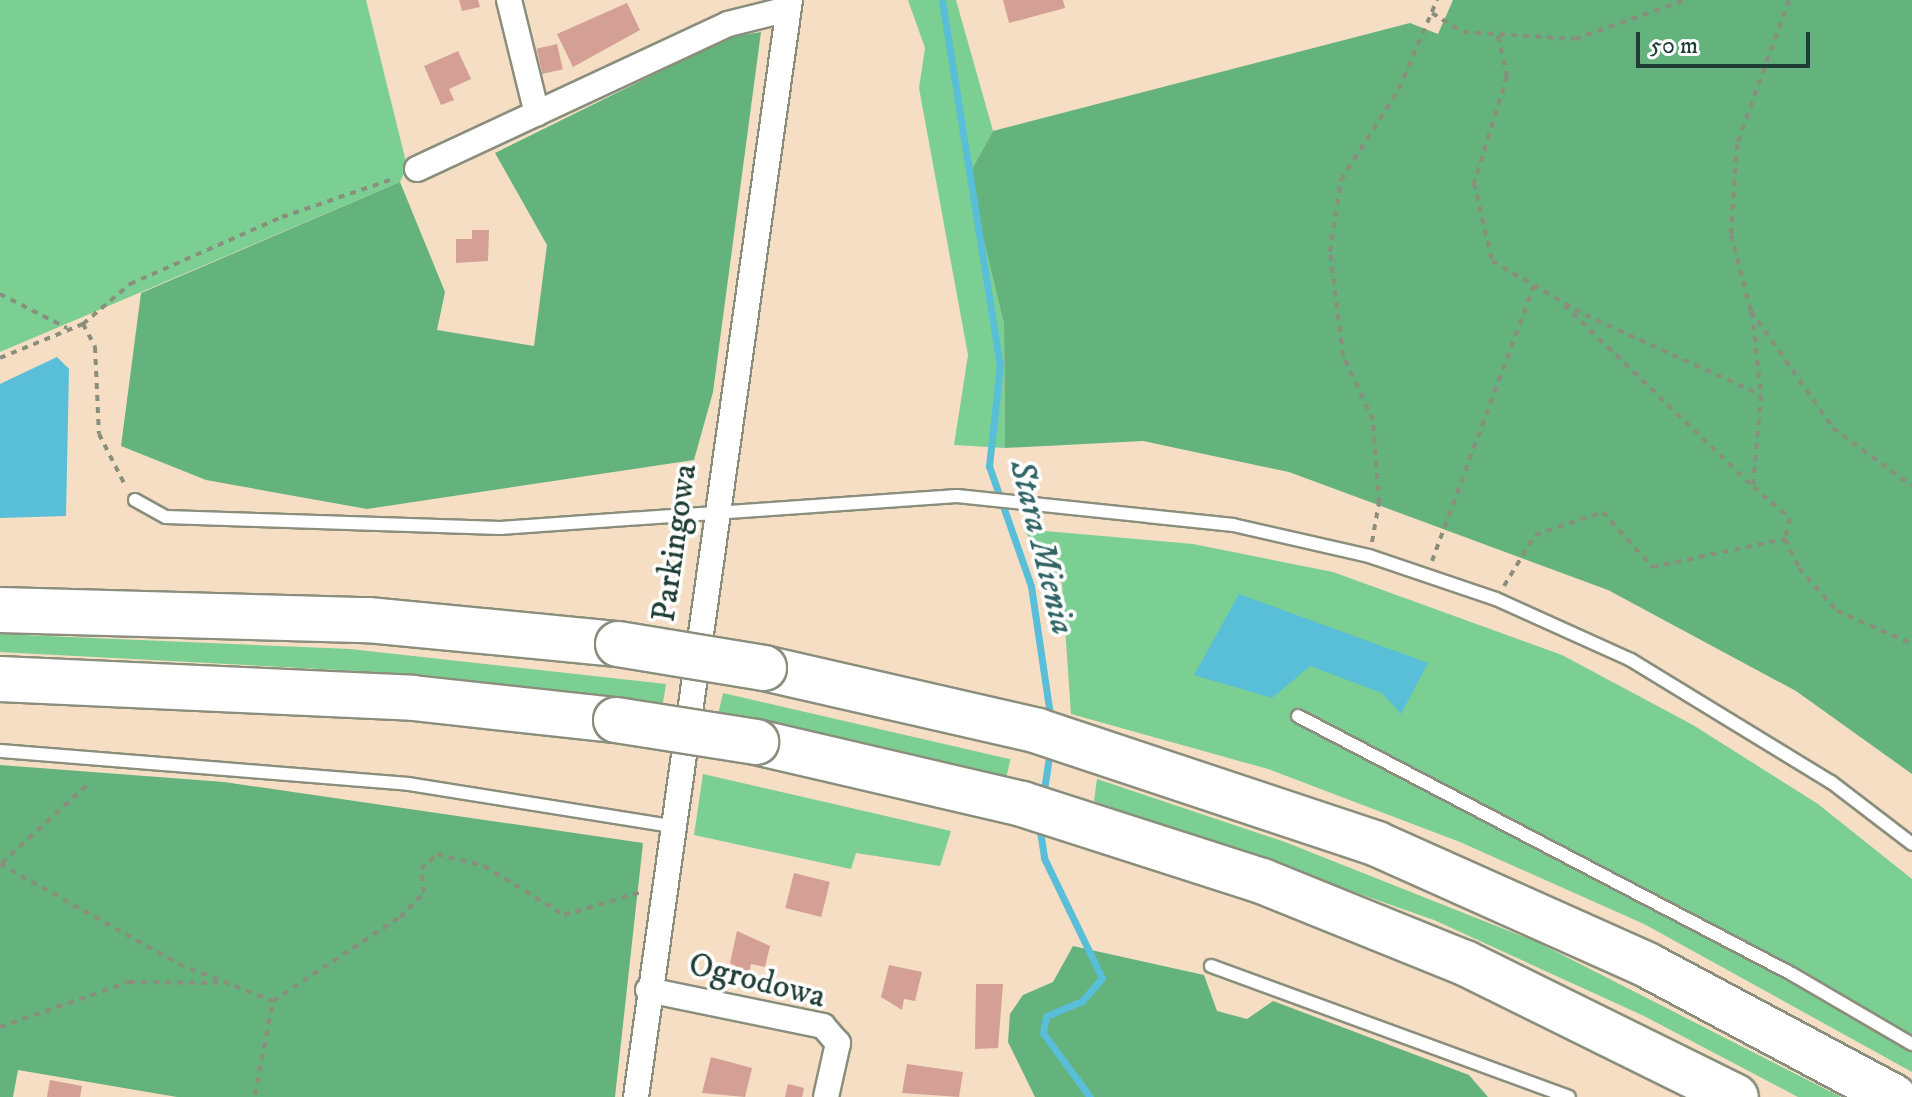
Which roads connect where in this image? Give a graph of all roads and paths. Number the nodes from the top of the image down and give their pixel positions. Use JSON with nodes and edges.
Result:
{"nodes":[{"id":1,"x":509,"y":0,"type":"edge"},
{"id":2,"x":1437,"y":0,"type":"edge"},
{"id":3,"x":1685,"y":0,"type":"edge"},
{"id":4,"x":1789,"y":0,"type":"edge"},
{"id":5,"x":789,"y":5,"type":"edge"},
{"id":6,"x":1432,"y":13,"type":"junction"},
{"id":7,"x":1498,"y":36,"type":"junction"},
{"id":8,"x":537,"y":114,"type":"junction"},
{"id":9,"x":417,"y":169,"type":"joint"},
{"id":10,"x":1534,"y":285,"type":"junction"},
{"id":11,"x":0,"y":294,"type":"edge"},
{"id":12,"x":1560,"y":300,"type":"junction"},
{"id":13,"x":1751,"y":311,"type":"junction"},
{"id":14,"x":83,"y":324,"type":"junction"},
{"id":15,"x":67,"y":328,"type":"junction"},
{"id":16,"x":0,"y":358,"type":"edge"},
{"id":17,"x":1761,"y":395,"type":"junction"},
{"id":18,"x":1912,"y":486,"type":"edge"},
{"id":19,"x":1753,"y":487,"type":"junction"},
{"id":20,"x":135,"y":500,"type":"joint"},
{"id":21,"x":714,"y":509,"type":"junction"},
{"id":22,"x":1785,"y":539,"type":"junction"},
{"id":23,"x":1369,"y":556,"type":"junction"},
{"id":24,"x":1427,"y":576,"type":"junction"},
{"id":25,"x":1496,"y":599,"type":"junction"},
{"id":26,"x":0,"y":610,"type":"edge"},
{"id":27,"x":1912,"y":644,"type":"edge"},
{"id":28,"x":0,"y":679,"type":"edge"},
{"id":29,"x":1298,"y":716,"type":"dead end"},
{"id":30,"x":0,"y":751,"type":"edge"},
{"id":31,"x":89,"y":783,"type":"dead end"},
{"id":32,"x":671,"y":826,"type":"junction"},
{"id":33,"x":1912,"y":844,"type":"edge"},
{"id":34,"x":0,"y":864,"type":"edge"},
{"id":35,"x":664,"y":885,"type":"junction"},
{"id":36,"x":1211,"y":966,"type":"dead end"},
{"id":37,"x":220,"y":983,"type":"junction"},
{"id":38,"x":648,"y":990,"type":"junction"},
{"id":39,"x":273,"y":1001,"type":"junction"},
{"id":40,"x":0,"y":1027,"type":"edge"},
{"id":41,"x":1912,"y":1044,"type":"edge"},
{"id":42,"x":255,"y":1095,"type":"edge"},
{"id":43,"x":636,"y":1097,"type":"edge"},
{"id":44,"x":826,"y":1097,"type":"edge"},
{"id":45,"x":1569,"y":1097,"type":"edge"},
{"id":46,"x":1736,"y":1097,"type":"edge"},
{"id":47,"x":1894,"y":1097,"type":"edge"}],
"edges":[{"from":1,"to":8,"type":"street"},
{"from":2,"to":6,"type":"path"},
{"from":3,"to":7,"type":"path"},
{"from":4,"to":13,"type":"path"},
{"from":5,"to":8,"type":"street"},
{"from":5,"to":21,"type":"street","name":"Parkingowa"},
{"from":6,"to":7,"type":"path"},
{"from":6,"to":23,"type":"path"},
{"from":7,"to":10,"type":"path"},
{"from":8,"to":9,"type":"street"},
{"from":9,"to":14,"type":"path"},
{"from":10,"to":12,"type":"path"},
{"from":10,"to":24,"type":"path"},
{"from":11,"to":15,"type":"path"},
{"from":12,"to":17,"type":"path"},
{"from":12,"to":19,"type":"path"},
{"from":13,"to":17,"type":"path"},
{"from":13,"to":18,"type":"path"},
{"from":14,"to":15,"type":"path"},
{"from":14,"to":20,"type":"path"},
{"from":15,"to":16,"type":"path"},
{"from":17,"to":19,"type":"path"},
{"from":19,"to":22,"type":"path"},
{"from":20,"to":21,"type":"lane"},
{"from":21,"to":23,"type":"lane"},
{"from":21,"to":32,"type":"street","name":"Parkingowa"},
{"from":22,"to":25,"type":"path"},
{"from":22,"to":27,"type":"path"},
{"from":23,"to":24,"type":"lane"},
{"from":24,"to":25,"type":"lane"},
{"from":25,"to":33,"type":"lane"},
{"from":26,"to":47,"type":"highway","bridge":true},
{"from":28,"to":46,"type":"highway","bridge":true},
{"from":29,"to":41,"type":"lane"},
{"from":30,"to":32,"type":"lane"},
{"from":31,"to":34,"type":"path"},
{"from":32,"to":35,"type":"street","name":"Parkingowa"},
{"from":34,"to":37,"type":"path"},
{"from":35,"to":38,"type":"street","name":"Parkingowa"},
{"from":35,"to":39,"type":"path"},
{"from":36,"to":45,"type":"lane"},
{"from":37,"to":39,"type":"path"},
{"from":37,"to":40,"type":"path"},
{"from":38,"to":43,"type":"street","name":"Parkingowa"},
{"from":38,"to":44,"type":"street","name":"Ogrodowa"},
{"from":39,"to":42,"type":"path"}]}
